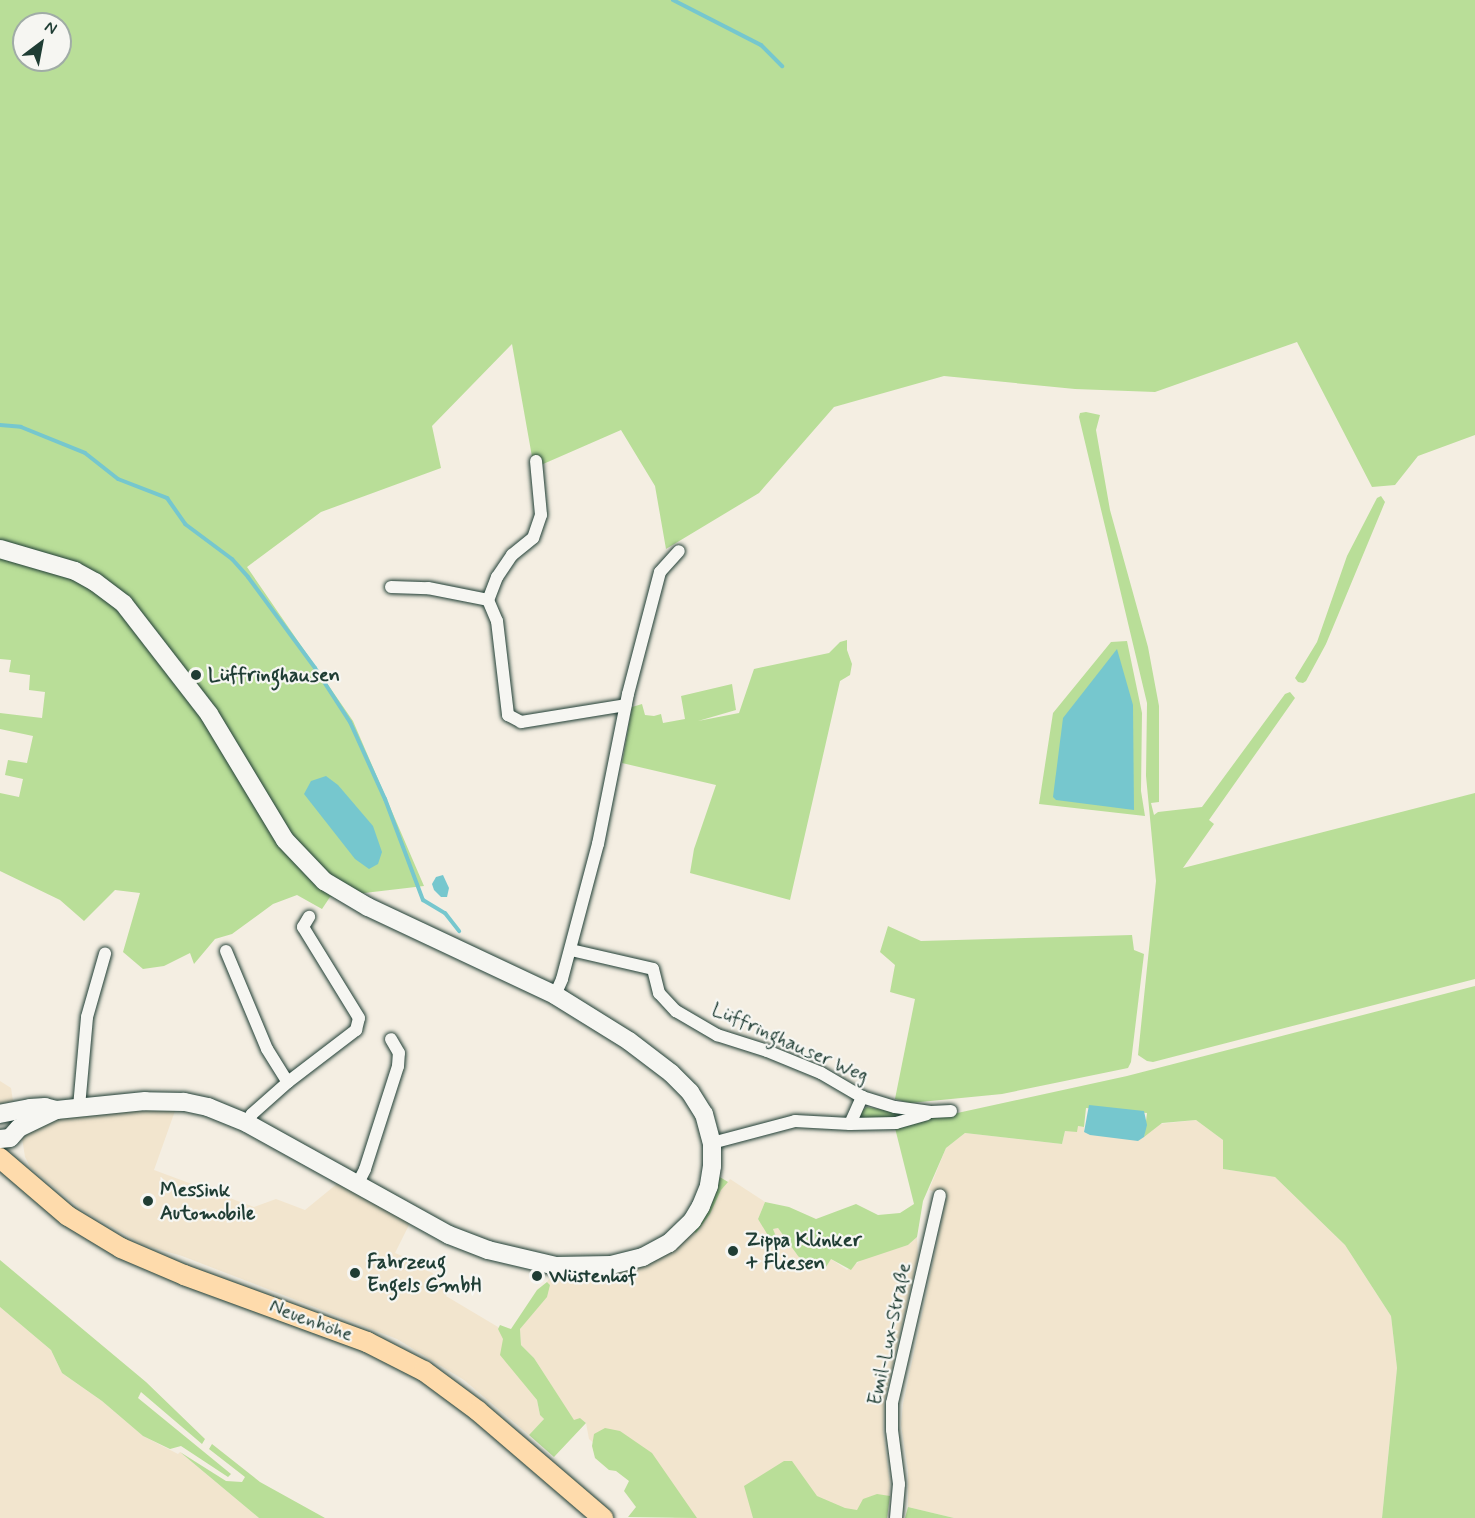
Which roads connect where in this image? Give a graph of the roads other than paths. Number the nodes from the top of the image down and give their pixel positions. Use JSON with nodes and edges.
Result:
{"nodes":[{"id":1,"x":536,"y":461,"type":"dead end"},
{"id":2,"x":0,"y":549,"type":"edge"},
{"id":3,"x":679,"y":551,"type":"dead end"},
{"id":4,"x":391,"y":586,"type":"dead end"},
{"id":5,"x":488,"y":600,"type":"junction"},
{"id":6,"x":626,"y":705,"type":"junction"},
{"id":7,"x":309,"y":916,"type":"dead end"},
{"id":8,"x":571,"y":950,"type":"junction"},
{"id":9,"x":226,"y":951,"type":"dead end"},
{"id":10,"x":105,"y":954,"type":"dead end"},
{"id":11,"x":555,"y":995,"type":"junction"},
{"id":12,"x":391,"y":1039,"type":"dead end"},
{"id":13,"x":288,"y":1082,"type":"junction"},
{"id":14,"x":861,"y":1097,"type":"junction"},
{"id":15,"x":80,"y":1107,"type":"junction"},
{"id":16,"x":56,"y":1110,"type":"junction"},
{"id":17,"x":951,"y":1111,"type":"dead end"},
{"id":18,"x":931,"y":1112,"type":"junction"},
{"id":19,"x":0,"y":1114,"type":"edge"},
{"id":20,"x":247,"y":1124,"type":"junction"},
{"id":21,"x":850,"y":1124,"type":"junction"},
{"id":22,"x":0,"y":1139,"type":"edge"},
{"id":23,"x":712,"y":1143,"type":"junction"},
{"id":24,"x":0,"y":1158,"type":"edge"},
{"id":25,"x":357,"y":1185,"type":"junction"},
{"id":26,"x":940,"y":1195,"type":"dead end"},
{"id":27,"x":603,"y":1518,"type":"edge"},
{"id":28,"x":896,"y":1518,"type":"edge"}],
"edges":[{"from":1,"to":5,"type":"street"},
{"from":2,"to":11,"type":"main road"},
{"from":3,"to":6,"type":"street"},
{"from":4,"to":5,"type":"street"},
{"from":5,"to":6,"type":"street"},
{"from":6,"to":8,"type":"street"},
{"from":7,"to":13,"type":"street"},
{"from":8,"to":11,"type":"street"},
{"from":8,"to":14,"type":"street","name":"Lüffringhauser Weg"},
{"from":9,"to":13,"type":"street"},
{"from":10,"to":15,"type":"street"},
{"from":11,"to":23,"type":"main road"},
{"from":12,"to":25,"type":"street"},
{"from":13,"to":20,"type":"street"},
{"from":14,"to":18,"type":"street","name":"Lüffringhauser Weg"},
{"from":14,"to":21,"type":"street"},
{"from":15,"to":16,"type":"main road"},
{"from":15,"to":20,"type":"main road"},
{"from":16,"to":19,"type":"main road"},
{"from":16,"to":22,"type":"main road"},
{"from":17,"to":18,"type":"street","name":"Lüffringhauser Weg"},
{"from":18,"to":21,"type":"street"},
{"from":20,"to":25,"type":"main road"},
{"from":21,"to":23,"type":"street"},
{"from":23,"to":25,"type":"main road"},
{"from":24,"to":27,"type":"main road","name":"Neuenhöhe"},
{"from":26,"to":28,"type":"street","name":"Emil-Lux-Straße"}]}
